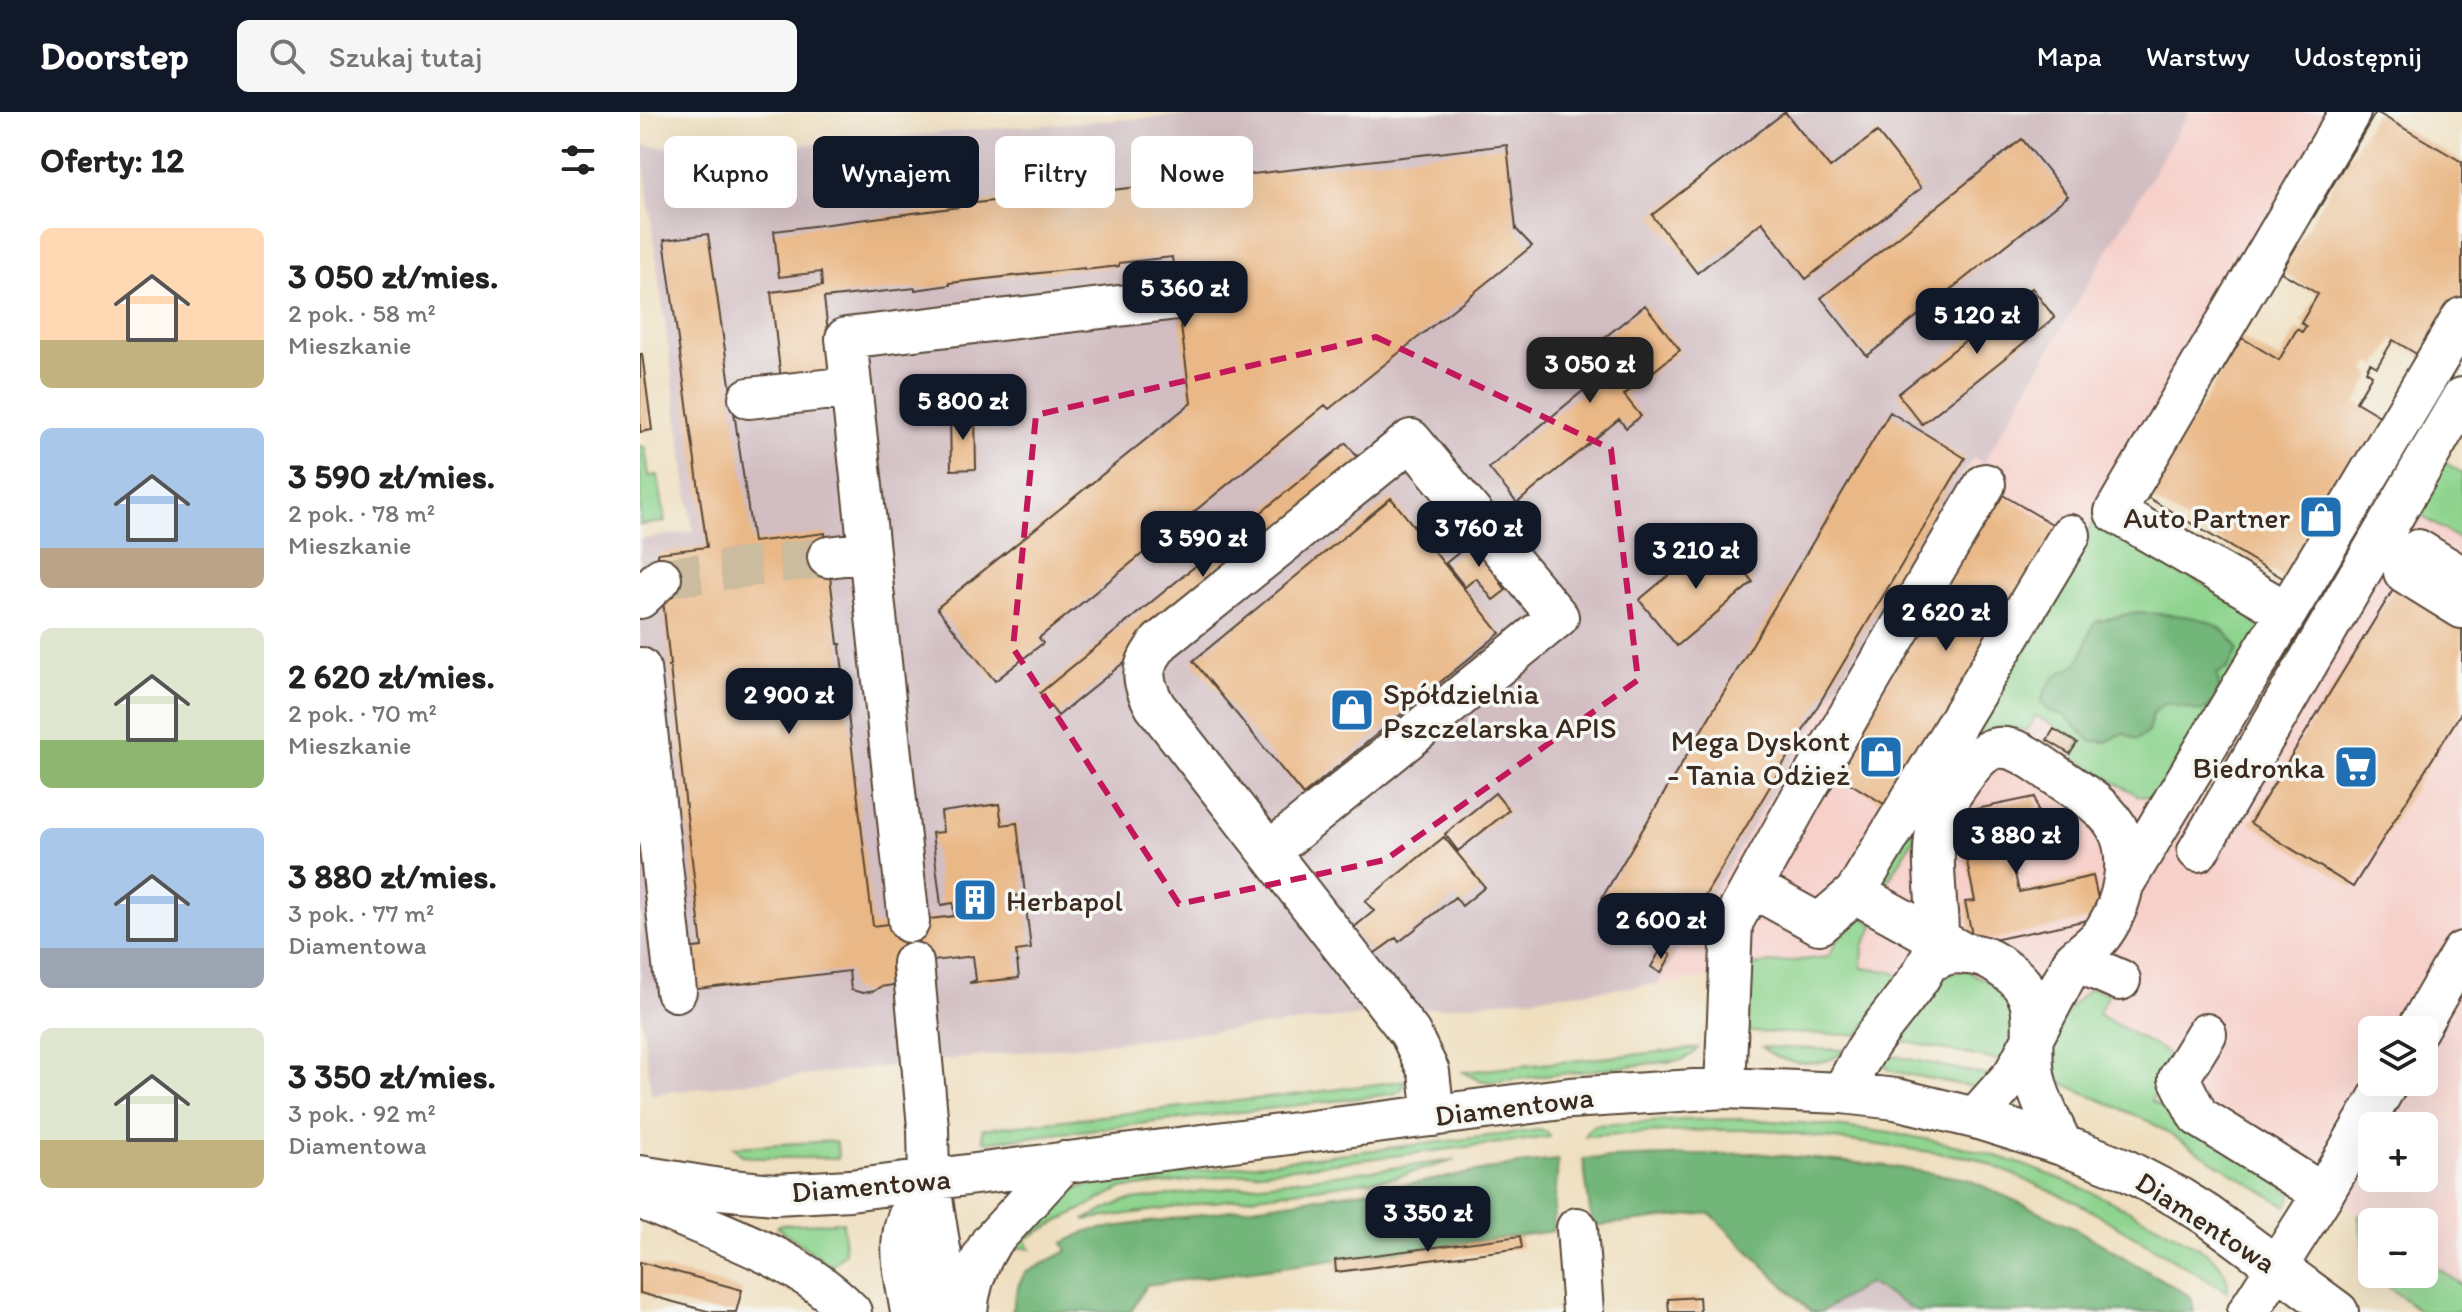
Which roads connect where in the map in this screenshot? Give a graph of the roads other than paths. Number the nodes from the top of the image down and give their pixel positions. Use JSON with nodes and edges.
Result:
{"nodes":[{"id":1,"x":2350,"y":112,"type":"edge"},
{"id":2,"x":1178,"y":299,"type":"dead end"},
{"id":3,"x":2462,"y":318,"type":"edge"},
{"id":4,"x":851,"y":387,"type":"junction"},
{"id":5,"x":749,"y":398,"type":"dead end"},
{"id":6,"x":2462,"y":398,"type":"edge"},
{"id":7,"x":2452,"y":430,"type":"edge"},
{"id":8,"x":1985,"y":484,"type":"dead end"},
{"id":9,"x":2070,"y":535,"type":"dead end"},
{"id":10,"x":868,"y":552,"type":"junction"},
{"id":11,"x":2394,"y":552,"type":"junction"},
{"id":12,"x":828,"y":557,"type":"tunnel mouth"},
{"id":13,"x":2462,"y":577,"type":"edge"},
{"id":14,"x":2462,"y":608,"type":"edge"},
{"id":15,"x":2287,"y":612,"type":"junction"},
{"id":16,"x":640,"y":668,"type":"edge"},
{"id":17,"x":2198,"y":851,"type":"dead end"},
{"id":18,"x":1269,"y":852,"type":"junction"},
{"id":19,"x":2123,"y":885,"type":"junction"},
{"id":20,"x":1752,"y":887,"type":"junction"},
{"id":21,"x":1855,"y":893,"type":"junction"},
{"id":22,"x":909,"y":922,"type":"dead end"},
{"id":23,"x":1943,"y":952,"type":"junction"},
{"id":24,"x":2462,"y":952,"type":"edge"},
{"id":25,"x":2074,"y":960,"type":"junction"},
{"id":26,"x":913,"y":963,"type":"dead end"},
{"id":27,"x":2120,"y":980,"type":"dead end"},
{"id":28,"x":676,"y":991,"type":"dead end"},
{"id":29,"x":2425,"y":1016,"type":"edge"},
{"id":30,"x":2206,"y":1034,"type":"dead end"},
{"id":31,"x":2032,"y":1039,"type":"junction"},
{"id":32,"x":1725,"y":1088,"type":"junction"},
{"id":33,"x":1842,"y":1093,"type":"junction"},
{"id":34,"x":2380,"y":1096,"type":"edge"},
{"id":35,"x":1434,"y":1116,"type":"junction"},
{"id":36,"x":1975,"y":1118,"type":"junction"},
{"id":37,"x":2062,"y":1145,"type":"junction"},
{"id":38,"x":1064,"y":1162,"type":"junction"},
{"id":39,"x":640,"y":1176,"type":"edge"},
{"id":40,"x":929,"y":1180,"type":"junction"},
{"id":41,"x":2323,"y":1194,"type":"junction"},
{"id":42,"x":640,"y":1198,"type":"edge"},
{"id":43,"x":1577,"y":1228,"type":"dead end"},
{"id":44,"x":2277,"y":1267,"type":"junction"},
{"id":45,"x":851,"y":1312,"type":"edge"},
{"id":46,"x":911,"y":1312,"type":"edge"},
{"id":47,"x":950,"y":1312,"type":"edge"},
{"id":48,"x":967,"y":1312,"type":"edge"},
{"id":49,"x":1583,"y":1312,"type":"edge"},
{"id":50,"x":2248,"y":1312,"type":"edge"},
{"id":51,"x":2338,"y":1312,"type":"edge"}],
"edges":[{"from":1,"to":15,"type":"street"},
{"from":2,"to":4,"type":"street"},
{"from":3,"to":15,"type":"street"},
{"from":4,"to":5,"type":"street"},
{"from":4,"to":10,"type":"street"},
{"from":6,"to":7,"type":"street"},
{"from":7,"to":11,"type":"street"},
{"from":8,"to":20,"type":"street"},
{"from":9,"to":21,"type":"street"},
{"from":10,"to":12,"type":"street"},
{"from":10,"to":22,"type":"street"},
{"from":11,"to":13,"type":"street"},
{"from":11,"to":14,"type":"street"},
{"from":11,"to":17,"type":"street"},
{"from":15,"to":19,"type":"street"},
{"from":16,"to":28,"type":"street"},
{"from":18,"to":18,"type":"street"},
{"from":18,"to":35,"type":"street"},
{"from":19,"to":23,"type":"street"},
{"from":19,"to":25,"type":"street"},
{"from":20,"to":21,"type":"street"},
{"from":20,"to":32,"type":"street"},
{"from":21,"to":23,"type":"street"},
{"from":23,"to":31,"type":"street"},
{"from":23,"to":33,"type":"street"},
{"from":24,"to":29,"type":"street"},
{"from":25,"to":27,"type":"street"},
{"from":25,"to":31,"type":"street"},
{"from":26,"to":40,"type":"street"},
{"from":30,"to":41,"type":"street"},
{"from":31,"to":36,"type":"street"},
{"from":31,"to":37,"type":"street"},
{"from":32,"to":33,"type":"street","name":"Diamentowa"},
{"from":32,"to":35,"type":"street","name":"Diamentowa"},
{"from":33,"to":36,"type":"street","name":"Diamentowa"},
{"from":34,"to":41,"type":"street"},
{"from":35,"to":38,"type":"street","name":"Diamentowa"},
{"from":36,"to":37,"type":"street","name":"Diamentowa"},
{"from":37,"to":44,"type":"street","name":"Diamentowa"},
{"from":38,"to":40,"type":"street","name":"Diamentowa"},
{"from":38,"to":48,"type":"street"},
{"from":39,"to":40,"type":"street","name":"Diamentowa"},
{"from":40,"to":46,"type":"street"},
{"from":40,"to":47,"type":"street"},
{"from":41,"to":44,"type":"street"},
{"from":42,"to":45,"type":"street"},
{"from":43,"to":49,"type":"street"},
{"from":44,"to":50,"type":"street"},
{"from":44,"to":51,"type":"street","name":"Diamentowa"}]}
